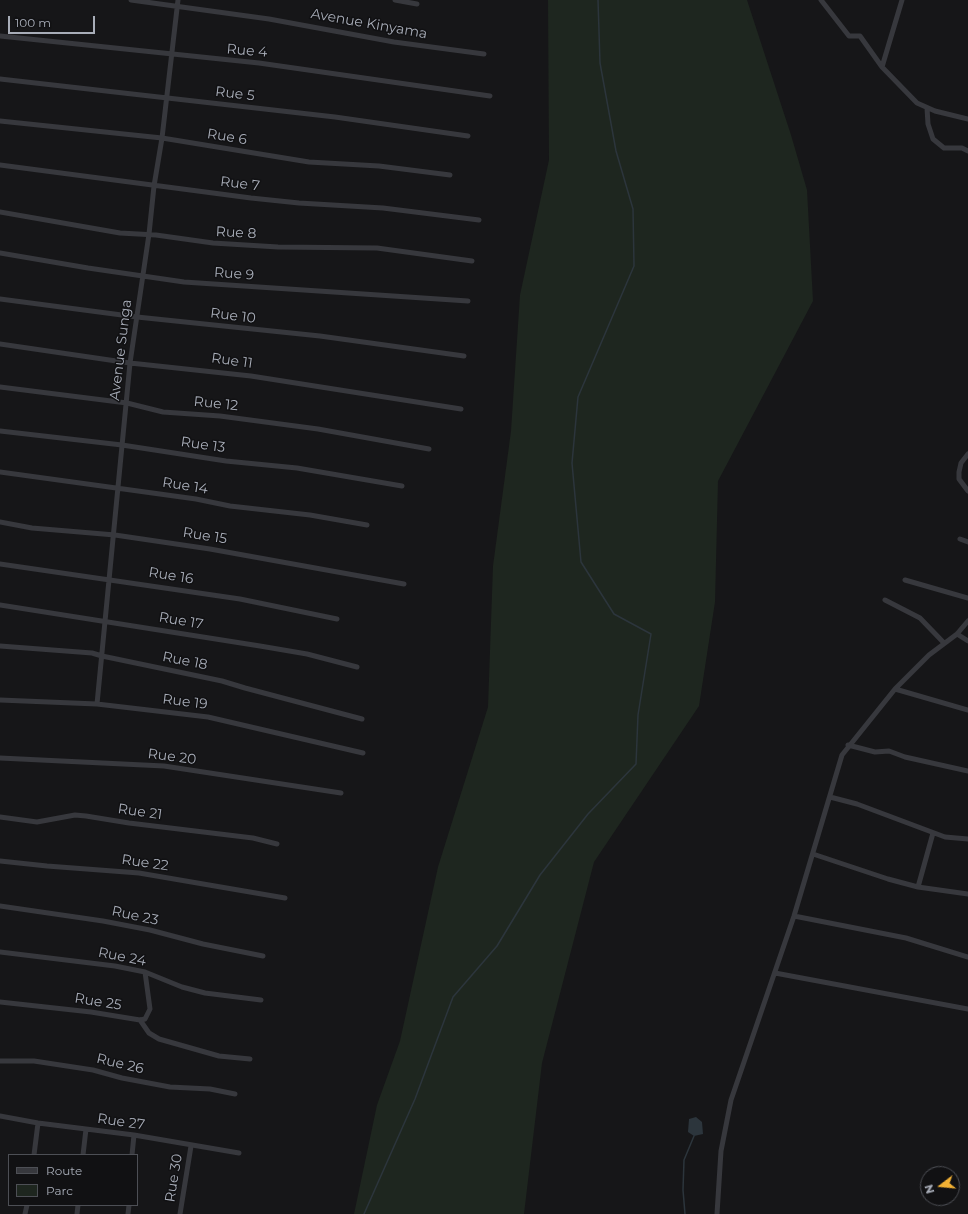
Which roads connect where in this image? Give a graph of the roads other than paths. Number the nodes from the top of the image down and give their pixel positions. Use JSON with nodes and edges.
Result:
{"nodes":[{"id":1,"x":131,"y":0,"type":"edge"},
{"id":2,"x":396,"y":0,"type":"edge"},
{"id":3,"x":822,"y":0,"type":"edge"},
{"id":4,"x":902,"y":0,"type":"edge"},
{"id":5,"x":178,"y":3,"type":"edge"},
{"id":6,"x":417,"y":4,"type":"dead end"},
{"id":7,"x":0,"y":36,"type":"edge"},
{"id":8,"x":484,"y":54,"type":"dead end"},
{"id":9,"x":171,"y":55,"type":"junction"},
{"id":10,"x":882,"y":67,"type":"junction"},
{"id":11,"x":0,"y":79,"type":"edge"},
{"id":12,"x":490,"y":96,"type":"dead end"},
{"id":13,"x":167,"y":98,"type":"junction"},
{"id":14,"x":927,"y":108,"type":"junction"},
{"id":15,"x":968,"y":119,"type":"edge"},
{"id":16,"x":0,"y":122,"type":"edge"},
{"id":17,"x":468,"y":136,"type":"dead end"},
{"id":18,"x":162,"y":138,"type":"junction"},
{"id":19,"x":968,"y":151,"type":"edge"},
{"id":20,"x":0,"y":165,"type":"edge"},
{"id":21,"x":450,"y":175,"type":"dead end"},
{"id":22,"x":154,"y":186,"type":"junction"},
{"id":23,"x":0,"y":212,"type":"edge"},
{"id":24,"x":478,"y":220,"type":"dead end"},
{"id":25,"x":149,"y":234,"type":"junction"},
{"id":26,"x":0,"y":253,"type":"edge"},
{"id":27,"x":472,"y":261,"type":"dead end"},
{"id":28,"x":142,"y":277,"type":"junction"},
{"id":29,"x":0,"y":299,"type":"edge"},
{"id":30,"x":468,"y":301,"type":"dead end"},
{"id":31,"x":137,"y":317,"type":"junction"},
{"id":32,"x":0,"y":344,"type":"edge"},
{"id":33,"x":464,"y":356,"type":"dead end"},
{"id":34,"x":130,"y":363,"type":"junction"},
{"id":35,"x":0,"y":387,"type":"edge"},
{"id":36,"x":127,"y":403,"type":"junction"},
{"id":37,"x":461,"y":409,"type":"dead end"},
{"id":38,"x":0,"y":431,"type":"edge"},
{"id":39,"x":122,"y":445,"type":"junction"},
{"id":40,"x":429,"y":449,"type":"dead end"},
{"id":41,"x":968,"y":454,"type":"edge"},
{"id":42,"x":0,"y":472,"type":"edge"},
{"id":43,"x":402,"y":486,"type":"dead end"},
{"id":44,"x":117,"y":488,"type":"junction"},
{"id":45,"x":968,"y":491,"type":"edge"},
{"id":46,"x":0,"y":522,"type":"edge"},
{"id":47,"x":367,"y":525,"type":"dead end"},
{"id":48,"x":115,"y":535,"type":"junction"},
{"id":49,"x":960,"y":538,"type":"dead end"},
{"id":50,"x":968,"y":542,"type":"edge"},
{"id":51,"x":0,"y":564,"type":"edge"},
{"id":52,"x":905,"y":580,"type":"dead end"},
{"id":53,"x":110,"y":581,"type":"junction"},
{"id":54,"x":404,"y":584,"type":"dead end"},
{"id":55,"x":968,"y":598,"type":"edge"},
{"id":56,"x":885,"y":600,"type":"dead end"},
{"id":57,"x":0,"y":605,"type":"edge"},
{"id":58,"x":337,"y":619,"type":"dead end"},
{"id":59,"x":106,"y":621,"type":"junction"},
{"id":60,"x":968,"y":621,"type":"edge"},
{"id":61,"x":957,"y":634,"type":"junction"},
{"id":62,"x":968,"y":641,"type":"edge"},
{"id":63,"x":944,"y":643,"type":"junction"},
{"id":64,"x":0,"y":646,"type":"edge"},
{"id":65,"x":102,"y":656,"type":"junction"},
{"id":66,"x":357,"y":667,"type":"dead end"},
{"id":67,"x":895,"y":689,"type":"junction"},
{"id":68,"x":0,"y":700,"type":"edge"},
{"id":69,"x":97,"y":704,"type":"junction"},
{"id":70,"x":968,"y":710,"type":"edge"},
{"id":71,"x":362,"y":719,"type":"dead end"},
{"id":72,"x":848,"y":745,"type":"junction"},
{"id":73,"x":363,"y":753,"type":"dead end"},
{"id":74,"x":0,"y":758,"type":"edge"},
{"id":75,"x":968,"y":771,"type":"edge"},
{"id":76,"x":340,"y":793,"type":"dead end"},
{"id":77,"x":830,"y":797,"type":"junction"},
{"id":78,"x":0,"y":817,"type":"edge"},
{"id":79,"x":933,"y":833,"type":"junction"},
{"id":80,"x":968,"y":839,"type":"edge"},
{"id":81,"x":277,"y":844,"type":"dead end"},
{"id":82,"x":813,"y":854,"type":"junction"},
{"id":83,"x":0,"y":861,"type":"edge"},
{"id":84,"x":918,"y":887,"type":"junction"},
{"id":85,"x":968,"y":894,"type":"edge"},
{"id":86,"x":285,"y":898,"type":"dead end"},
{"id":87,"x":0,"y":906,"type":"edge"},
{"id":88,"x":794,"y":916,"type":"junction"},
{"id":89,"x":0,"y":952,"type":"edge"},
{"id":90,"x":263,"y":956,"type":"dead end"},
{"id":91,"x":968,"y":957,"type":"edge"},
{"id":92,"x":145,"y":972,"type":"junction"},
{"id":93,"x":775,"y":973,"type":"junction"},
{"id":94,"x":261,"y":1000,"type":"dead end"},
{"id":95,"x":0,"y":1002,"type":"edge"},
{"id":96,"x":968,"y":1009,"type":"edge"},
{"id":97,"x":140,"y":1020,"type":"junction"},
{"id":98,"x":250,"y":1059,"type":"dead end"},
{"id":99,"x":0,"y":1061,"type":"edge"},
{"id":100,"x":235,"y":1094,"type":"dead end"},
{"id":101,"x":0,"y":1116,"type":"edge"},
{"id":102,"x":38,"y":1123,"type":"junction"},
{"id":103,"x":86,"y":1129,"type":"junction"},
{"id":104,"x":134,"y":1135,"type":"junction"},
{"id":105,"x":191,"y":1146,"type":"junction"},
{"id":106,"x":239,"y":1153,"type":"dead end"},
{"id":107,"x":34,"y":1154,"type":"edge"},
{"id":108,"x":83,"y":1154,"type":"edge"},
{"id":109,"x":132,"y":1154,"type":"edge"},
{"id":110,"x":180,"y":1214,"type":"edge"},
{"id":111,"x":717,"y":1214,"type":"edge"}],
"edges":[{"from":1,"to":5,"type":"street","name":"Avenue Kinyama"},
{"from":2,"to":6,"type":"street"},
{"from":3,"to":10,"type":"street"},
{"from":4,"to":10,"type":"street"},
{"from":5,"to":8,"type":"street","name":"Avenue Kinyama"},
{"from":5,"to":9,"type":"street","name":"Avenue Sunga"},
{"from":7,"to":9,"type":"street","name":"Rue 4"},
{"from":9,"to":12,"type":"street","name":"Rue 4"},
{"from":9,"to":13,"type":"street","name":"Avenue Sunga"},
{"from":10,"to":14,"type":"street"},
{"from":11,"to":13,"type":"street","name":"Rue 5"},
{"from":13,"to":17,"type":"street","name":"Rue 5"},
{"from":13,"to":18,"type":"street","name":"Avenue Sunga"},
{"from":14,"to":15,"type":"street"},
{"from":14,"to":19,"type":"street"},
{"from":16,"to":18,"type":"street","name":"Rue 6"},
{"from":18,"to":21,"type":"street","name":"Rue 6"},
{"from":18,"to":22,"type":"street","name":"Avenue Sunga"},
{"from":20,"to":22,"type":"street","name":"Rue 7"},
{"from":22,"to":24,"type":"street","name":"Rue 7"},
{"from":22,"to":25,"type":"street","name":"Avenue Sunga"},
{"from":23,"to":25,"type":"street","name":"Rue 8"},
{"from":25,"to":27,"type":"street","name":"Rue 8"},
{"from":25,"to":28,"type":"street","name":"Avenue Sunga"},
{"from":26,"to":28,"type":"street","name":"Rue 9"},
{"from":28,"to":30,"type":"street","name":"Rue 9"},
{"from":28,"to":31,"type":"street","name":"Avenue Sunga"},
{"from":29,"to":31,"type":"street","name":"Rue 10"},
{"from":31,"to":33,"type":"street","name":"Rue 10"},
{"from":31,"to":34,"type":"street","name":"Avenue Sunga"},
{"from":32,"to":34,"type":"street","name":"Rue 11"},
{"from":34,"to":36,"type":"street","name":"Avenue Sunga"},
{"from":34,"to":37,"type":"street","name":"Rue 11"},
{"from":35,"to":36,"type":"street","name":"Rue 12"},
{"from":36,"to":39,"type":"street","name":"Avenue Sunga"},
{"from":36,"to":40,"type":"street","name":"Rue 12"},
{"from":38,"to":39,"type":"street","name":"Rue 13"},
{"from":39,"to":43,"type":"street","name":"Rue 13"},
{"from":39,"to":44,"type":"street","name":"Avenue Sunga"},
{"from":41,"to":45,"type":"street"},
{"from":42,"to":44,"type":"street","name":"Rue 14"},
{"from":44,"to":47,"type":"street","name":"Rue 14"},
{"from":44,"to":48,"type":"street","name":"Avenue Sunga"},
{"from":46,"to":48,"type":"street","name":"Rue 15"},
{"from":48,"to":53,"type":"street","name":"Avenue Sunga"},
{"from":48,"to":54,"type":"street","name":"Rue 15"},
{"from":49,"to":50,"type":"street"},
{"from":51,"to":53,"type":"street","name":"Rue 16"},
{"from":52,"to":55,"type":"street"},
{"from":53,"to":58,"type":"street","name":"Rue 16"},
{"from":53,"to":59,"type":"street","name":"Avenue Sunga"},
{"from":56,"to":63,"type":"street"},
{"from":57,"to":59,"type":"street","name":"Rue 17"},
{"from":59,"to":65,"type":"street","name":"Avenue Sunga"},
{"from":59,"to":66,"type":"street","name":"Rue 17"},
{"from":60,"to":61,"type":"street"},
{"from":61,"to":62,"type":"street"},
{"from":61,"to":63,"type":"street"},
{"from":63,"to":67,"type":"street"},
{"from":64,"to":65,"type":"street","name":"Rue 18"},
{"from":65,"to":69,"type":"street","name":"Avenue Sunga"},
{"from":65,"to":71,"type":"street","name":"Rue 18"},
{"from":67,"to":70,"type":"street"},
{"from":67,"to":72,"type":"street"},
{"from":68,"to":69,"type":"street","name":"Rue 19"},
{"from":69,"to":73,"type":"street","name":"Rue 19"},
{"from":72,"to":75,"type":"street"},
{"from":72,"to":77,"type":"street"},
{"from":74,"to":76,"type":"street","name":"Rue 20"},
{"from":77,"to":79,"type":"street"},
{"from":77,"to":82,"type":"street"},
{"from":78,"to":81,"type":"street","name":"Rue 21"},
{"from":79,"to":80,"type":"street"},
{"from":79,"to":84,"type":"street"},
{"from":82,"to":84,"type":"street"},
{"from":82,"to":88,"type":"street"},
{"from":83,"to":86,"type":"street","name":"Rue 22"},
{"from":84,"to":85,"type":"street"},
{"from":87,"to":90,"type":"street","name":"Rue 23"},
{"from":88,"to":91,"type":"street"},
{"from":88,"to":93,"type":"street"},
{"from":89,"to":92,"type":"street","name":"Rue 24"},
{"from":92,"to":94,"type":"street","name":"Rue 24"},
{"from":92,"to":97,"type":"street","name":"Rue 25"},
{"from":93,"to":96,"type":"street"},
{"from":93,"to":111,"type":"street"},
{"from":95,"to":97,"type":"street","name":"Rue 25"},
{"from":97,"to":98,"type":"street"},
{"from":99,"to":100,"type":"street","name":"Rue 26"},
{"from":101,"to":102,"type":"street","name":"Rue 27"},
{"from":102,"to":103,"type":"street","name":"Rue 27"},
{"from":102,"to":107,"type":"street"},
{"from":103,"to":104,"type":"street","name":"Rue 27"},
{"from":103,"to":108,"type":"street"},
{"from":104,"to":105,"type":"street","name":"Rue 27"},
{"from":104,"to":109,"type":"street"},
{"from":105,"to":106,"type":"street","name":"Rue 27"},
{"from":105,"to":110,"type":"street","name":"Rue 30"}]}
